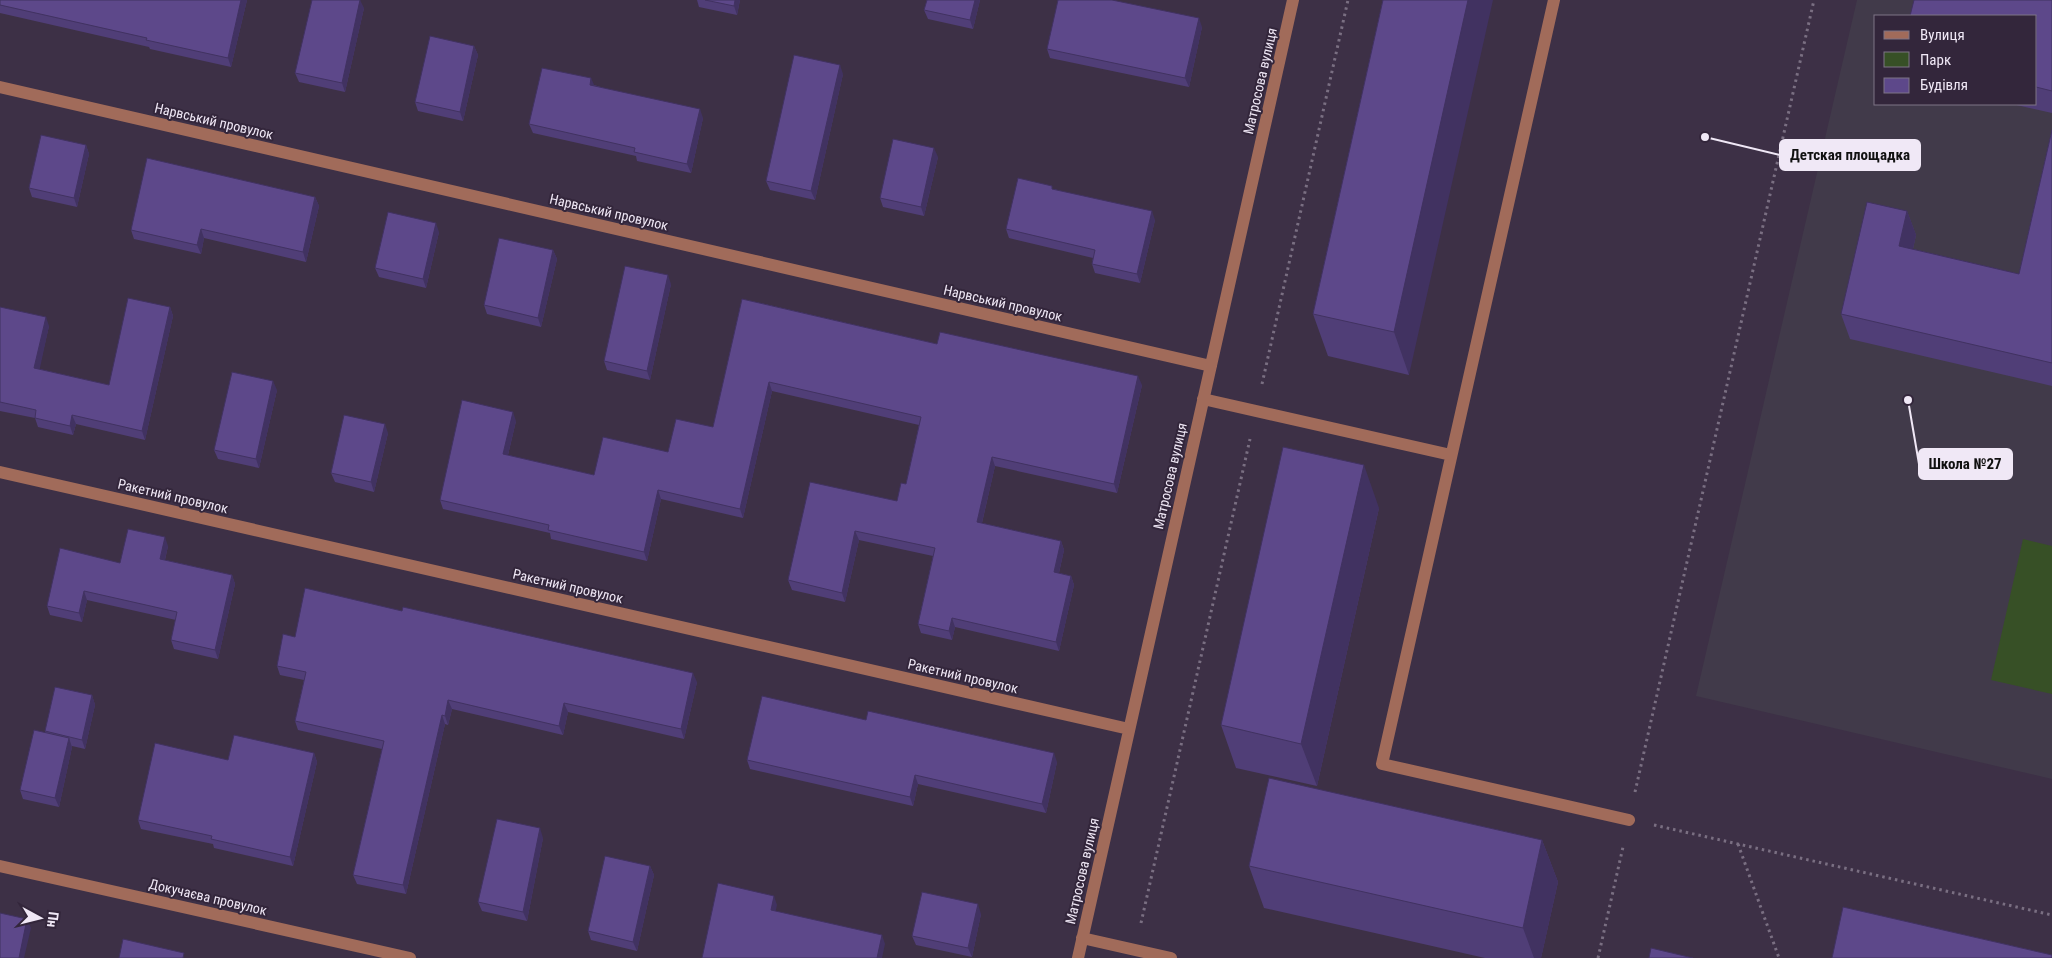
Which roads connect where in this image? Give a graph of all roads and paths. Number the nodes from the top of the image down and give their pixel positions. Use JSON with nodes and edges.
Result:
{"nodes":[{"id":1,"x":1293,"y":0,"type":"edge"},
{"id":2,"x":1348,"y":0,"type":"edge"},
{"id":3,"x":1554,"y":0,"type":"edge"},
{"id":4,"x":1814,"y":0,"type":"edge"},
{"id":5,"x":0,"y":87,"type":"edge"},
{"id":6,"x":1210,"y":366,"type":"junction"},
{"id":7,"x":1203,"y":399,"type":"junction"},
{"id":8,"x":1256,"y":412,"type":"junction"},
{"id":9,"x":1451,"y":455,"type":"junction"},
{"id":10,"x":0,"y":472,"type":"edge"},
{"id":11,"x":1129,"y":729,"type":"junction"},
{"id":12,"x":1629,"y":820,"type":"junction"},
{"id":13,"x":1738,"y":844,"type":"junction"},
{"id":14,"x":0,"y":866,"type":"edge"},
{"id":15,"x":2052,"y":915,"type":"edge"},
{"id":16,"x":1082,"y":938,"type":"junction"},
{"id":17,"x":1135,"y":950,"type":"junction"},
{"id":18,"x":410,"y":958,"type":"edge"},
{"id":19,"x":1078,"y":958,"type":"edge"},
{"id":20,"x":1171,"y":958,"type":"edge"},
{"id":21,"x":1598,"y":958,"type":"edge"},
{"id":22,"x":1779,"y":958,"type":"edge"}],
"edges":[{"from":1,"to":6,"type":"street","name":"Матросова вулиця"},
{"from":2,"to":8,"type":"path"},
{"from":3,"to":9,"type":"street"},
{"from":4,"to":12,"type":"path"},
{"from":5,"to":6,"type":"street","name":"Нарвський провулок"},
{"from":6,"to":7,"type":"street","name":"Матросова вулиця"},
{"from":7,"to":8,"type":"street"},
{"from":7,"to":11,"type":"street","name":"Матросова вулиця"},
{"from":8,"to":9,"type":"street"},
{"from":8,"to":17,"type":"path"},
{"from":9,"to":12,"type":"street"},
{"from":10,"to":11,"type":"street","name":"Ракетний провулок"},
{"from":11,"to":16,"type":"street","name":"Матросова вулиця"},
{"from":12,"to":13,"type":"path"},
{"from":12,"to":21,"type":"path"},
{"from":13,"to":15,"type":"path"},
{"from":13,"to":22,"type":"path"},
{"from":14,"to":18,"type":"street","name":"Докучаєва провулок"},
{"from":16,"to":17,"type":"street"},
{"from":16,"to":19,"type":"street","name":"Матросова вулиця"},
{"from":17,"to":20,"type":"street"}]}
